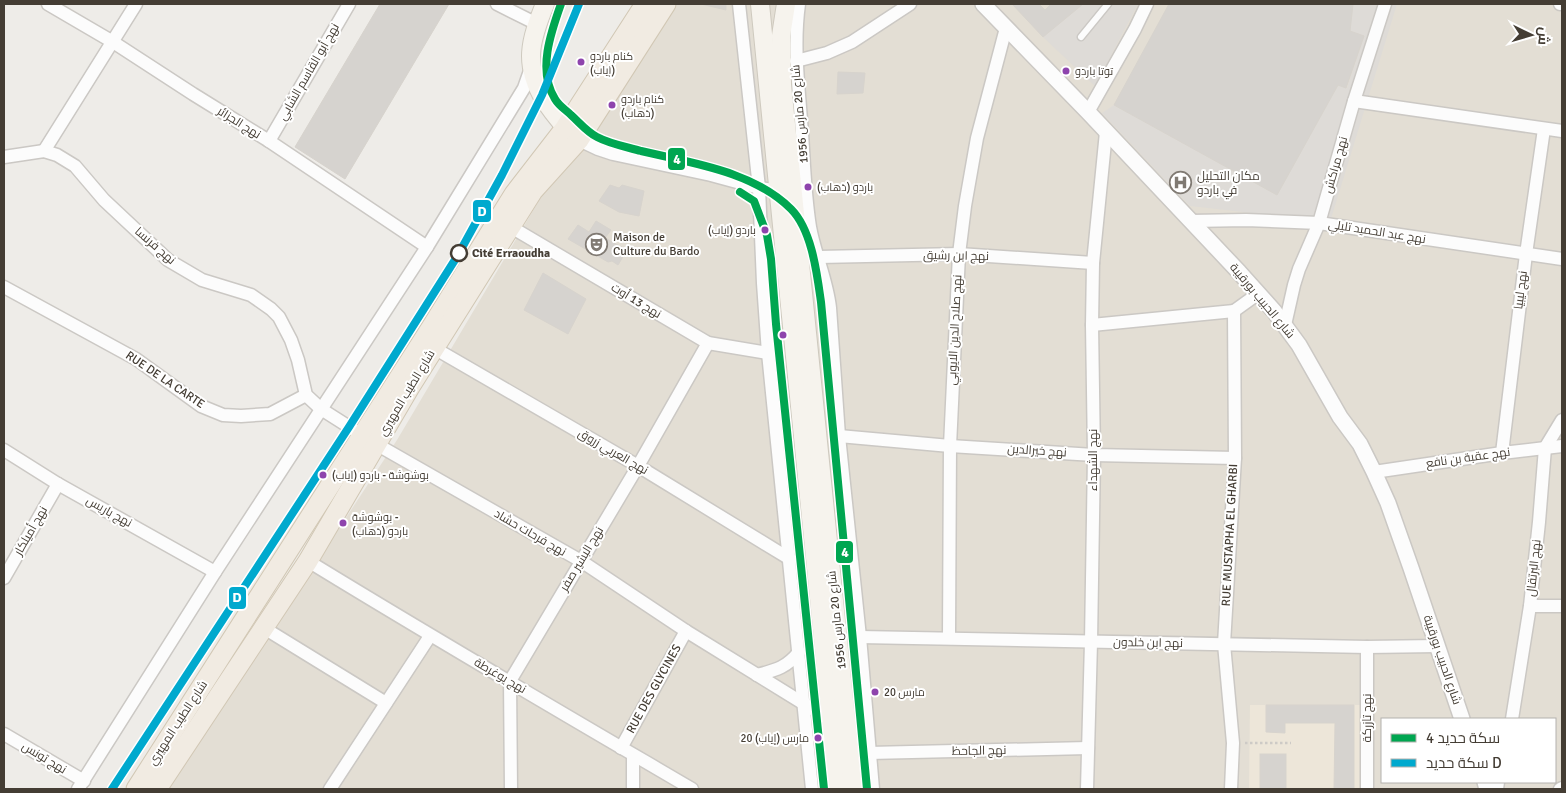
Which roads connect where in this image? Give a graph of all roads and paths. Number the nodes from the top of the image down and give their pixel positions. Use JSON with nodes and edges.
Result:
{"nodes":[{"id":1,"x":48,"y":4,"type":"edge"},
{"id":2,"x":136,"y":4,"type":"edge"},
{"id":3,"x":348,"y":4,"type":"edge"},
{"id":4,"x":497,"y":4,"type":"edge"},
{"id":5,"x":544,"y":4,"type":"edge"},
{"id":6,"x":645,"y":4,"type":"edge"},
{"id":7,"x":666,"y":4,"type":"edge"},
{"id":8,"x":740,"y":4,"type":"edge"},
{"id":9,"x":760,"y":4,"type":"edge"},
{"id":10,"x":786,"y":4,"type":"edge"},
{"id":11,"x":799,"y":4,"type":"edge"},
{"id":12,"x":910,"y":4,"type":"edge"},
{"id":13,"x":983,"y":4,"type":"edge"},
{"id":14,"x":1108,"y":4,"type":"edge"},
{"id":15,"x":1147,"y":4,"type":"edge"},
{"id":16,"x":1385,"y":4,"type":"edge"},
{"id":17,"x":536,"y":24,"type":"junction"},
{"id":18,"x":1006,"y":28,"type":"junction"},
{"id":19,"x":1081,"y":37,"type":"dead end"},
{"id":20,"x":113,"y":42,"type":"junction"},
{"id":21,"x":796,"y":61,"type":"junction"},
{"id":22,"x":531,"y":68,"type":"junction"},
{"id":23,"x":1354,"y":101,"type":"junction"},
{"id":24,"x":1088,"y":112,"type":"junction"},
{"id":25,"x":1544,"y":129,"type":"junction"},
{"id":26,"x":1562,"y":131,"type":"edge"},
{"id":27,"x":1106,"y":132,"type":"junction"},
{"id":28,"x":572,"y":134,"type":"junction"},
{"id":29,"x":269,"y":141,"type":"junction"},
{"id":30,"x":44,"y":151,"type":"junction"},
{"id":31,"x":4,"y":157,"type":"edge"},
{"id":32,"x":759,"y":188,"type":"junction"},
{"id":33,"x":786,"y":192,"type":"junction"},
{"id":34,"x":1191,"y":221,"type":"junction"},
{"id":35,"x":1320,"y":223,"type":"junction"},
{"id":36,"x":512,"y":227,"type":"junction"},
{"id":37,"x":427,"y":247,"type":"junction"},
{"id":38,"x":959,"y":254,"type":"junction"},
{"id":39,"x":1526,"y":254,"type":"junction"},
{"id":40,"x":819,"y":257,"type":"junction"},
{"id":41,"x":1562,"y":259,"type":"edge"},
{"id":42,"x":1093,"y":263,"type":"junction"},
{"id":43,"x":4,"y":287,"type":"edge"},
{"id":44,"x":1258,"y":293,"type":"junction"},
{"id":45,"x":1234,"y":311,"type":"junction"},
{"id":46,"x":1092,"y":325,"type":"junction"},
{"id":47,"x":1285,"y":325,"type":"junction"},
{"id":48,"x":708,"y":343,"type":"junction"},
{"id":49,"x":434,"y":348,"type":"junction"},
{"id":50,"x":768,"y":353,"type":"junction"},
{"id":51,"x":306,"y":395,"type":"junction"},
{"id":52,"x":321,"y":409,"type":"junction"},
{"id":53,"x":1562,"y":420,"type":"edge"},
{"id":54,"x":839,"y":436,"type":"junction"},
{"id":55,"x":369,"y":440,"type":"junction"},
{"id":56,"x":950,"y":446,"type":"junction"},
{"id":57,"x":1562,"y":446,"type":"edge"},
{"id":58,"x":1545,"y":448,"type":"junction"},
{"id":59,"x":4,"y":450,"type":"edge"},
{"id":60,"x":1502,"y":453,"type":"junction"},
{"id":61,"x":1094,"y":454,"type":"junction"},
{"id":62,"x":1235,"y":458,"type":"junction"},
{"id":63,"x":638,"y":466,"type":"junction"},
{"id":64,"x":1374,"y":472,"type":"junction"},
{"id":65,"x":58,"y":484,"type":"junction"},
{"id":66,"x":790,"y":559,"type":"junction"},
{"id":67,"x":308,"y":561,"type":"junction"},
{"id":68,"x":581,"y":561,"type":"junction"},
{"id":69,"x":215,"y":572,"type":"junction"},
{"id":70,"x":4,"y":578,"type":"edge"},
{"id":71,"x":1530,"y":606,"type":"junction"},
{"id":72,"x":1562,"y":606,"type":"edge"},
{"id":73,"x":264,"y":628,"type":"junction"},
{"id":74,"x":686,"y":631,"type":"junction"},
{"id":75,"x":430,"y":636,"type":"junction"},
{"id":76,"x":860,"y":637,"type":"junction"},
{"id":77,"x":948,"y":637,"type":"junction"},
{"id":78,"x":1091,"y":642,"type":"junction"},
{"id":79,"x":1224,"y":644,"type":"junction"},
{"id":80,"x":1437,"y":646,"type":"junction"},
{"id":81,"x":1367,"y":647,"type":"junction"},
{"id":82,"x":799,"y":652,"type":"junction"},
{"id":83,"x":757,"y":675,"type":"junction"},
{"id":84,"x":510,"y":681,"type":"junction"},
{"id":85,"x":386,"y":703,"type":"junction"},
{"id":86,"x":804,"y":703,"type":"junction"},
{"id":87,"x":1462,"y":718,"type":"edge"},
{"id":88,"x":1512,"y":718,"type":"edge"},
{"id":89,"x":832,"y":721,"type":"junction"},
{"id":90,"x":848,"y":730,"type":"junction"},
{"id":91,"x":4,"y":734,"type":"edge"},
{"id":92,"x":1233,"y":743,"type":"junction"},
{"id":93,"x":1291,"y":744,"type":"dead end"},
{"id":94,"x":622,"y":748,"type":"junction"},
{"id":95,"x":1088,"y":748,"type":"junction"},
{"id":96,"x":869,"y":753,"type":"junction"},
{"id":97,"x":633,"y":754,"type":"junction"},
{"id":98,"x":81,"y":785,"type":"edge"},
{"id":99,"x":136,"y":789,"type":"edge"},
{"id":100,"x":157,"y":789,"type":"edge"},
{"id":101,"x":330,"y":789,"type":"edge"},
{"id":102,"x":511,"y":789,"type":"edge"},
{"id":103,"x":633,"y":789,"type":"edge"},
{"id":104,"x":692,"y":789,"type":"edge"},
{"id":105,"x":812,"y":789,"type":"edge"},
{"id":106,"x":838,"y":789,"type":"edge"},
{"id":107,"x":853,"y":789,"type":"edge"},
{"id":108,"x":873,"y":789,"type":"edge"},
{"id":109,"x":1087,"y":789,"type":"edge"},
{"id":110,"x":1231,"y":789,"type":"edge"},
{"id":111,"x":1367,"y":789,"type":"edge"}],
"edges":[{"from":1,"to":20,"type":"street","name":"نهج الجزائر"},
{"from":2,"to":20,"type":"street"},
{"from":3,"to":29,"type":"street","name":"نهج أبو القاسم الشابي"},
{"from":4,"to":17,"type":"street"},
{"from":5,"to":17,"type":"main road"},
{"from":6,"to":28,"type":"main road","name":"شارع الطيب المهيري"},
{"from":7,"to":28,"type":"main road","name":"شارع الطيب المهيري"},
{"from":8,"to":32,"type":"street"},
{"from":9,"to":33,"type":"main road"},
{"from":10,"to":33,"type":"main road","name":"شارع 20 مارس 1956"},
{"from":11,"to":21,"type":"street","name":"شارع 20 مارس 1956"},
{"from":12,"to":21,"type":"street"},
{"from":13,"to":18,"type":"street","name":"شارع الحبيب بورقيبة"},
{"from":14,"to":19,"type":"lane"},
{"from":15,"to":24,"type":"street"},
{"from":16,"to":23,"type":"street","name":"نهج مراكش"},
{"from":17,"to":22,"type":"main road"},
{"from":18,"to":24,"type":"street","name":"شارع الحبيب بورقيبة"},
{"from":18,"to":38,"type":"street","name":"نهج صلاح الدين الايوبي"},
{"from":20,"to":29,"type":"street","name":"نهج الجزائر"},
{"from":20,"to":30,"type":"street"},
{"from":21,"to":40,"type":"street","name":"شارع 20 مارس 1956"},
{"from":22,"to":28,"type":"main road"},
{"from":22,"to":37,"type":"street"},
{"from":23,"to":25,"type":"street"},
{"from":23,"to":35,"type":"street","name":"نهج مراكش"},
{"from":24,"to":27,"type":"street","name":"شارع الحبيب بورقيبة"},
{"from":25,"to":26,"type":"street"},
{"from":25,"to":39,"type":"street","name":"نهج ليبيا"},
{"from":27,"to":34,"type":"street","name":"شارع الحبيب بورقيبة"},
{"from":27,"to":42,"type":"street","name":"نهج الشهداء"},
{"from":28,"to":32,"type":"street"},
{"from":28,"to":36,"type":"main road","name":"شارع الطيب المهيري"},
{"from":28,"to":55,"type":"main road","name":"شارع الطيب المهيري"},
{"from":29,"to":37,"type":"street","name":"نهج الجزائر"},
{"from":30,"to":31,"type":"street"},
{"from":30,"to":51,"type":"street","name":"نهج فرنسا"},
{"from":32,"to":33,"type":"street"},
{"from":32,"to":50,"type":"street"},
{"from":33,"to":89,"type":"main road","name":"شارع 20 مارس 1956"},
{"from":33,"to":90,"type":"main road","name":"شارع 20 مارس 1956"},
{"from":34,"to":35,"type":"street","name":"نهج عبد الحميد تليلي"},
{"from":34,"to":44,"type":"street","name":"شارع الحبيب بورقيبة"},
{"from":35,"to":39,"type":"street","name":"نهج عبد الحميد تليلي"},
{"from":35,"to":47,"type":"street","name":"نهج مراكش"},
{"from":36,"to":48,"type":"street","name":"نهج 13 أوت"},
{"from":36,"to":49,"type":"main road","name":"شارع الطيب المهيري"},
{"from":37,"to":52,"type":"street"},
{"from":38,"to":40,"type":"street","name":"نهج ابن رشيق"},
{"from":38,"to":42,"type":"street","name":"نهج ابن رشيق"},
{"from":38,"to":56,"type":"street","name":"نهج صلاح الدين الايوبي"},
{"from":39,"to":41,"type":"street","name":"نهج عبد الحميد تليلي"},
{"from":39,"to":60,"type":"street","name":"نهج ليبيا"},
{"from":40,"to":54,"type":"street","name":"شارع 20 مارس 1956"},
{"from":42,"to":46,"type":"street","name":"نهج الشهداء"},
{"from":43,"to":51,"type":"street","name":"RUE DE LA CARTE"},
{"from":44,"to":45,"type":"street"},
{"from":44,"to":47,"type":"street","name":"شارع الحبيب بورقيبة"},
{"from":45,"to":46,"type":"street"},
{"from":45,"to":62,"type":"street","name":"RUE MUSTAPHA EL GHARBI"},
{"from":46,"to":61,"type":"street","name":"نهج الشهداء"},
{"from":47,"to":64,"type":"street","name":"شارع الحبيب بورقيبة"},
{"from":48,"to":50,"type":"street","name":"نهج 13 أوت"},
{"from":48,"to":63,"type":"street","name":"نهج البشير صفر"},
{"from":49,"to":55,"type":"main road","name":"شارع الطيب المهيري"},
{"from":49,"to":63,"type":"street","name":"نهج العربي زروق"},
{"from":50,"to":66,"type":"street"},
{"from":51,"to":52,"type":"street"},
{"from":52,"to":55,"type":"street","name":"نهج فرحات حشاد"},
{"from":52,"to":69,"type":"street"},
{"from":53,"to":58,"type":"street","name":"نهج البرتقال"},
{"from":54,"to":56,"type":"street","name":"نهج خيرالدين"},
{"from":54,"to":76,"type":"street","name":"شارع 20 مارس 1956"},
{"from":55,"to":67,"type":"main road","name":"شارع الطيب المهيري"},
{"from":55,"to":68,"type":"street","name":"نهج فرحات حشاد"},
{"from":55,"to":99,"type":"main road","name":"شارع الطيب المهيري"},
{"from":56,"to":61,"type":"street","name":"نهج خيرالدين"},
{"from":56,"to":77,"type":"street","name":"نهج صلاح الدين الايوبي"},
{"from":57,"to":58,"type":"street","name":"نهج عقبة بن نافع"},
{"from":58,"to":60,"type":"street","name":"نهج عقبة بن نافع"},
{"from":58,"to":71,"type":"street","name":"نهج البرتقال"},
{"from":59,"to":65,"type":"street","name":"نهج باريس"},
{"from":60,"to":64,"type":"street","name":"نهج عقبة بن نافع"},
{"from":61,"to":62,"type":"street","name":"نهج خيرالدين"},
{"from":61,"to":78,"type":"street","name":"نهج الشهداء"},
{"from":62,"to":79,"type":"street","name":"RUE MUSTAPHA EL GHARBI"},
{"from":63,"to":66,"type":"street","name":"نهج العربي زروق"},
{"from":63,"to":68,"type":"street","name":"نهج البشير صفر"},
{"from":64,"to":80,"type":"street","name":"شارع الحبيب بورقيبة"},
{"from":65,"to":69,"type":"street","name":"نهج باريس"},
{"from":65,"to":70,"type":"street","name":"نهج أميلكار"},
{"from":66,"to":82,"type":"street"},
{"from":67,"to":73,"type":"main road","name":"شارع الطيب المهيري"},
{"from":67,"to":75,"type":"street","name":"نهج يوغرطة"},
{"from":68,"to":74,"type":"street","name":"نهج فرحات حشاد"},
{"from":68,"to":84,"type":"street","name":"نهج البشير صفر"},
{"from":69,"to":98,"type":"street"},
{"from":71,"to":72,"type":"street"},
{"from":71,"to":88,"type":"street","name":"نهج البرتقال"},
{"from":73,"to":85,"type":"street"},
{"from":73,"to":100,"type":"main road","name":"شارع الطيب المهيري"},
{"from":74,"to":83,"type":"street","name":"نهج فرحات حشاد"},
{"from":74,"to":94,"type":"street","name":"RUE DES GLYCINES"},
{"from":75,"to":84,"type":"street","name":"نهج يوغرطة"},
{"from":75,"to":85,"type":"street"},
{"from":76,"to":77,"type":"street","name":"نهج ابن خلدون"},
{"from":76,"to":96,"type":"street","name":"شارع 20 مارس 1956"},
{"from":77,"to":78,"type":"street","name":"نهج ابن خلدون"},
{"from":78,"to":79,"type":"street","name":"نهج ابن خلدون"},
{"from":78,"to":95,"type":"street","name":"نهج الشهداء"},
{"from":79,"to":81,"type":"street","name":"نهج ابن خلدون"},
{"from":79,"to":92,"type":"street","name":"RUE MUSTAPHA EL GHARBI"},
{"from":80,"to":81,"type":"street","name":"نهج ابن خلدون"},
{"from":80,"to":87,"type":"street","name":"شارع الحبيب بورقيبة"},
{"from":81,"to":111,"type":"street","name":"نهج تازركة"},
{"from":82,"to":83,"type":"street"},
{"from":82,"to":86,"type":"street"},
{"from":83,"to":86,"type":"street","name":"نهج فرحات حشاد"},
{"from":84,"to":94,"type":"street","name":"نهج يوغرطة"},
{"from":84,"to":102,"type":"street"},
{"from":85,"to":101,"type":"street"},
{"from":86,"to":89,"type":"street","name":"نهج فرحات حشاد"},
{"from":86,"to":105,"type":"street"},
{"from":89,"to":90,"type":"street","name":"نهج فرحات حشاد"},
{"from":89,"to":106,"type":"main road","name":"شارع 20 مارس 1956"},
{"from":90,"to":107,"type":"main road","name":"شارع 20 مارس 1956"},
{"from":91,"to":98,"type":"street","name":"نهج تونس"},
{"from":92,"to":93,"type":"path"},
{"from":92,"to":110,"type":"street","name":"RUE MUSTAPHA EL GHARBI"},
{"from":94,"to":97,"type":"street","name":"نهج يوغرطة"},
{"from":95,"to":96,"type":"street","name":"نهج الجاحظ"},
{"from":95,"to":109,"type":"street","name":"نهج الشهداء"},
{"from":96,"to":108,"type":"street","name":"شارع 20 مارس 1956"},
{"from":97,"to":103,"type":"street"},
{"from":97,"to":104,"type":"street","name":"نهج يوغرطة"}]}
